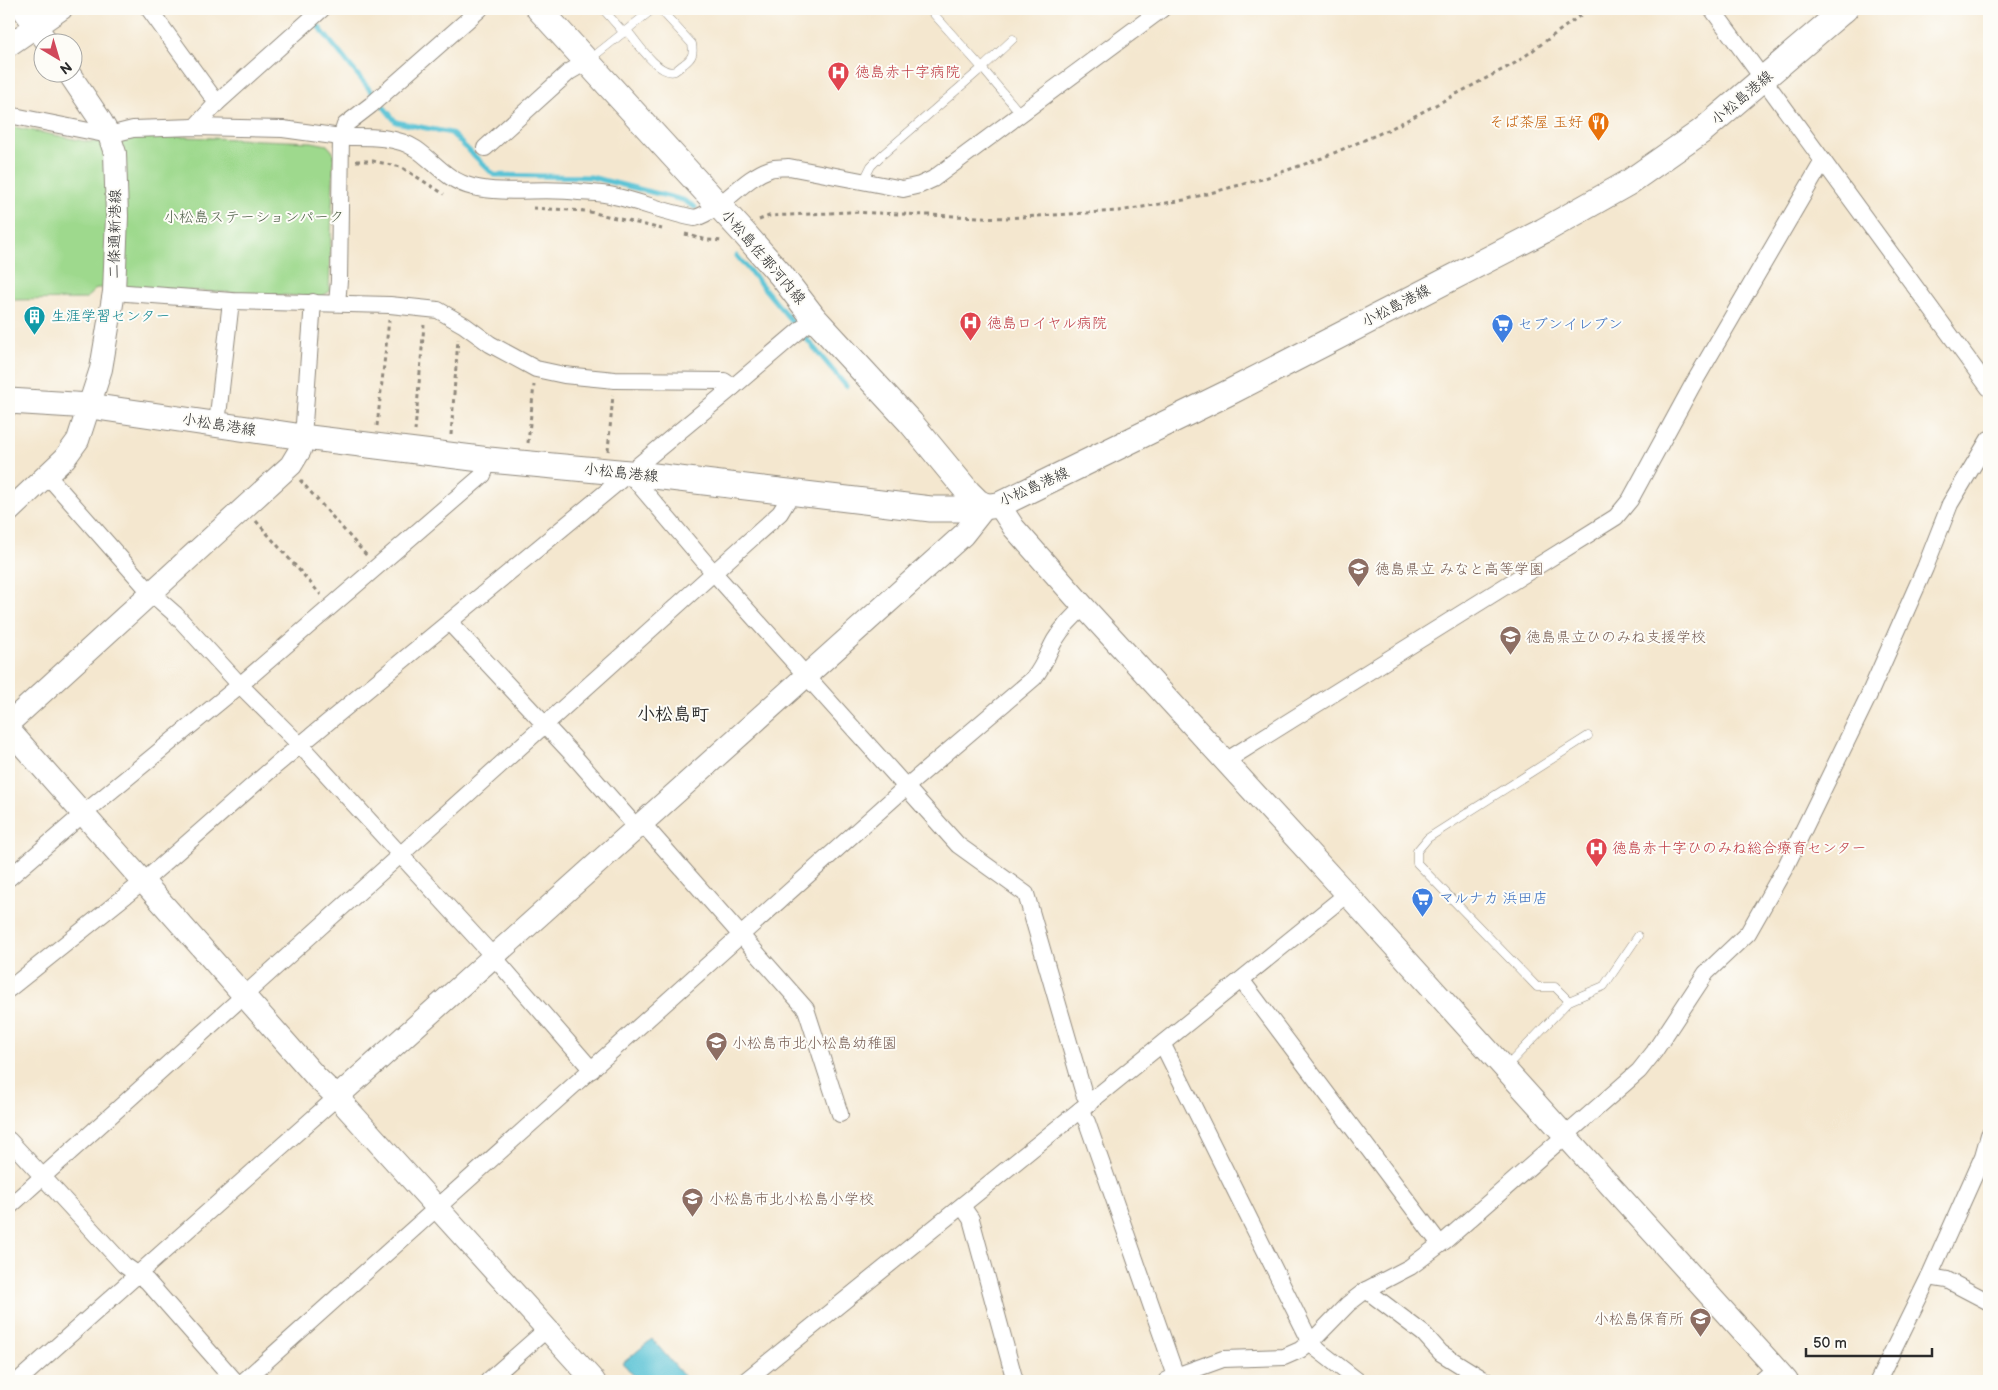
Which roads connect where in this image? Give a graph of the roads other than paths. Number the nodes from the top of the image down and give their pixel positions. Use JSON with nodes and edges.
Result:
{"nodes":[{"id":1,"x":61,"y":9,"type":"edge"},
{"id":2,"x":149,"y":9,"type":"edge"},
{"id":3,"x":480,"y":9,"type":"edge"},
{"id":4,"x":538,"y":9,"type":"edge"},
{"id":5,"x":603,"y":9,"type":"edge"},
{"id":6,"x":653,"y":9,"type":"edge"},
{"id":7,"x":660,"y":9,"type":"edge"},
{"id":8,"x":1162,"y":9,"type":"edge"},
{"id":9,"x":1712,"y":9,"type":"edge"},
{"id":10,"x":1845,"y":9,"type":"edge"},
{"id":11,"x":932,"y":12,"type":"dead end"},
{"id":12,"x":315,"y":14,"type":"edge"},
{"id":13,"x":36,"y":26,"type":"edge"},
{"id":14,"x":625,"y":31,"type":"junction"},
{"id":15,"x":1013,"y":39,"type":"dead end"},
{"id":16,"x":9,"y":45,"type":"edge"},
{"id":17,"x":588,"y":61,"type":"junction"},
{"id":18,"x":982,"y":68,"type":"junction"},
{"id":19,"x":1764,"y":80,"type":"junction"},
{"id":20,"x":75,"y":82,"type":"edge"},
{"id":21,"x":217,"y":103,"type":"junction"},
{"id":22,"x":1021,"y":114,"type":"junction"},
{"id":23,"x":9,"y":115,"type":"edge"},
{"id":24,"x":195,"y":127,"type":"junction"},
{"id":25,"x":109,"y":135,"type":"junction"},
{"id":26,"x":341,"y":137,"type":"junction"},
{"id":27,"x":485,"y":148,"type":"dead end"},
{"id":28,"x":1823,"y":161,"type":"junction"},
{"id":29,"x":863,"y":182,"type":"junction"},
{"id":30,"x":718,"y":205,"type":"junction"},
{"id":31,"x":114,"y":292,"type":"junction"},
{"id":32,"x":231,"y":301,"type":"junction"},
{"id":33,"x":313,"y":302,"type":"junction"},
{"id":34,"x":337,"y":303,"type":"junction"},
{"id":35,"x":805,"y":326,"type":"junction"},
{"id":36,"x":733,"y":387,"type":"junction"},
{"id":37,"x":1989,"y":388,"type":"edge"},
{"id":38,"x":9,"y":401,"type":"edge"},
{"id":39,"x":90,"y":406,"type":"junction"},
{"id":40,"x":217,"y":424,"type":"junction"},
{"id":41,"x":303,"y":437,"type":"junction"},
{"id":42,"x":1989,"y":439,"type":"edge"},
{"id":43,"x":489,"y":460,"type":"junction"},
{"id":44,"x":618,"y":472,"type":"junction"},
{"id":45,"x":47,"y":475,"type":"junction"},
{"id":46,"x":792,"y":493,"type":"junction"},
{"id":47,"x":993,"y":506,"type":"junction"},
{"id":48,"x":9,"y":511,"type":"edge"},
{"id":49,"x":714,"y":573,"type":"junction"},
{"id":50,"x":152,"y":593,"type":"junction"},
{"id":51,"x":1084,"y":607,"type":"junction"},
{"id":52,"x":449,"y":622,"type":"junction"},
{"id":53,"x":806,"y":675,"type":"junction"},
{"id":54,"x":240,"y":685,"type":"junction"},
{"id":55,"x":9,"y":723,"type":"edge"},
{"id":56,"x":545,"y":724,"type":"junction"},
{"id":57,"x":9,"y":730,"type":"edge"},
{"id":58,"x":1588,"y":736,"type":"dead end"},
{"id":59,"x":300,"y":745,"type":"junction"},
{"id":60,"x":1224,"y":762,"type":"junction"},
{"id":61,"x":906,"y":787,"type":"junction"},
{"id":62,"x":83,"y":814,"type":"junction"},
{"id":63,"x":640,"y":826,"type":"junction"},
{"id":64,"x":401,"y":856,"type":"junction"},
{"id":65,"x":9,"y":878,"type":"edge"},
{"id":66,"x":144,"y":881,"type":"junction"},
{"id":67,"x":1348,"y":894,"type":"junction"},
{"id":68,"x":742,"y":935,"type":"junction"},
{"id":69,"x":1638,"y":936,"type":"dead end"},
{"id":70,"x":493,"y":956,"type":"junction"},
{"id":71,"x":1242,"y":981,"type":"junction"},
{"id":72,"x":9,"y":990,"type":"edge"},
{"id":73,"x":245,"y":996,"type":"junction"},
{"id":74,"x":1569,"y":1001,"type":"junction"},
{"id":75,"x":1162,"y":1045,"type":"junction"},
{"id":76,"x":1505,"y":1068,"type":"junction"},
{"id":77,"x":592,"y":1070,"type":"junction"},
{"id":78,"x":337,"y":1097,"type":"junction"},
{"id":79,"x":1085,"y":1107,"type":"junction"},
{"id":80,"x":840,"y":1114,"type":"dead end"},
{"id":81,"x":1563,"y":1135,"type":"junction"},
{"id":82,"x":1989,"y":1135,"type":"edge"},
{"id":83,"x":9,"y":1140,"type":"edge"},
{"id":84,"x":42,"y":1178,"type":"junction"},
{"id":85,"x":962,"y":1206,"type":"junction"},
{"id":86,"x":9,"y":1207,"type":"edge"},
{"id":87,"x":438,"y":1208,"type":"junction"},
{"id":88,"x":1440,"y":1244,"type":"junction"},
{"id":89,"x":137,"y":1276,"type":"junction"},
{"id":90,"x":1929,"y":1277,"type":"junction"},
{"id":91,"x":1366,"y":1290,"type":"junction"},
{"id":92,"x":1989,"y":1302,"type":"edge"},
{"id":93,"x":547,"y":1329,"type":"junction"},
{"id":94,"x":1311,"y":1342,"type":"junction"},
{"id":95,"x":1774,"y":1377,"type":"edge"},
{"id":96,"x":1171,"y":1378,"type":"edge"},
{"id":97,"x":18,"y":1381,"type":"edge"},
{"id":98,"x":235,"y":1381,"type":"edge"},
{"id":99,"x":244,"y":1381,"type":"edge"},
{"id":100,"x":488,"y":1381,"type":"edge"},
{"id":101,"x":594,"y":1381,"type":"edge"},
{"id":102,"x":744,"y":1381,"type":"edge"},
{"id":103,"x":1015,"y":1381,"type":"edge"},
{"id":104,"x":1358,"y":1381,"type":"edge"},
{"id":105,"x":1486,"y":1381,"type":"edge"},
{"id":106,"x":1878,"y":1381,"type":"edge"}],
"edges":[{"from":1,"to":13,"type":"street"},
{"from":2,"to":21,"type":"street"},
{"from":3,"to":26,"type":"street"},
{"from":4,"to":17,"type":"main road","name":"小松島佐那河内線"},
{"from":5,"to":14,"type":"lane"},
{"from":6,"to":14,"type":"lane"},
{"from":7,"to":14,"type":"lane"},
{"from":8,"to":22,"type":"street"},
{"from":9,"to":19,"type":"street"},
{"from":10,"to":19,"type":"main road","name":"小松島港線"},
{"from":11,"to":18,"type":"lane"},
{"from":12,"to":21,"type":"street"},
{"from":13,"to":16,"type":"street"},
{"from":14,"to":17,"type":"lane"},
{"from":15,"to":18,"type":"lane"},
{"from":17,"to":27,"type":"street"},
{"from":17,"to":30,"type":"main road","name":"小松島佐那河内線"},
{"from":18,"to":22,"type":"lane"},
{"from":18,"to":29,"type":"lane"},
{"from":19,"to":28,"type":"street"},
{"from":19,"to":47,"type":"main road","name":"小松島港線"},
{"from":20,"to":25,"type":"street","name":"二條通新港線"},
{"from":21,"to":24,"type":"street"},
{"from":22,"to":29,"type":"street"},
{"from":23,"to":25,"type":"street"},
{"from":24,"to":25,"type":"street"},
{"from":24,"to":26,"type":"street"},
{"from":25,"to":31,"type":"street","name":"二條通新港線"},
{"from":26,"to":30,"type":"street"},
{"from":26,"to":34,"type":"street"},
{"from":28,"to":37,"type":"street"},
{"from":28,"to":60,"type":"street"},
{"from":29,"to":30,"type":"street"},
{"from":30,"to":35,"type":"main road","name":"小松島佐那河内線"},
{"from":31,"to":32,"type":"street"},
{"from":31,"to":39,"type":"street","name":"二條通新港線"},
{"from":32,"to":33,"type":"street"},
{"from":32,"to":40,"type":"street"},
{"from":33,"to":34,"type":"street"},
{"from":33,"to":41,"type":"street"},
{"from":34,"to":36,"type":"street"},
{"from":35,"to":36,"type":"street"},
{"from":35,"to":47,"type":"main road","name":"小松島佐那河内線"},
{"from":36,"to":44,"type":"street"},
{"from":38,"to":39,"type":"main road","name":"小松島港線"},
{"from":39,"to":40,"type":"main road","name":"小松島港線"},
{"from":39,"to":45,"type":"street","name":"二條通新港線"},
{"from":40,"to":41,"type":"main road","name":"小松島港線"},
{"from":41,"to":43,"type":"main road","name":"小松島港線"},
{"from":41,"to":50,"type":"street"},
{"from":42,"to":81,"type":"street"},
{"from":43,"to":44,"type":"main road","name":"小松島港線"},
{"from":43,"to":54,"type":"street"},
{"from":44,"to":46,"type":"main road","name":"小松島港線"},
{"from":44,"to":49,"type":"street"},
{"from":44,"to":52,"type":"street"},
{"from":45,"to":48,"type":"street","name":"二條通新港線"},
{"from":45,"to":50,"type":"street"},
{"from":46,"to":47,"type":"main road","name":"小松島港線"},
{"from":46,"to":49,"type":"street"},
{"from":47,"to":51,"type":"street"},
{"from":47,"to":53,"type":"street"},
{"from":49,"to":53,"type":"street"},
{"from":49,"to":56,"type":"street"},
{"from":50,"to":54,"type":"street"},
{"from":50,"to":55,"type":"street"},
{"from":51,"to":60,"type":"street"},
{"from":51,"to":61,"type":"street"},
{"from":52,"to":56,"type":"street"},
{"from":52,"to":59,"type":"street"},
{"from":53,"to":61,"type":"street"},
{"from":53,"to":63,"type":"street"},
{"from":54,"to":59,"type":"street"},
{"from":54,"to":62,"type":"street"},
{"from":56,"to":63,"type":"street"},
{"from":56,"to":64,"type":"street"},
{"from":57,"to":62,"type":"street"},
{"from":58,"to":74,"type":"lane"},
{"from":59,"to":64,"type":"street"},
{"from":59,"to":66,"type":"street"},
{"from":60,"to":67,"type":"street"},
{"from":61,"to":68,"type":"street"},
{"from":61,"to":79,"type":"street"},
{"from":62,"to":65,"type":"street"},
{"from":62,"to":66,"type":"street"},
{"from":63,"to":68,"type":"street"},
{"from":63,"to":70,"type":"street"},
{"from":64,"to":70,"type":"street"},
{"from":64,"to":73,"type":"street"},
{"from":66,"to":72,"type":"street"},
{"from":66,"to":73,"type":"street"},
{"from":67,"to":71,"type":"street"},
{"from":67,"to":76,"type":"street"},
{"from":68,"to":77,"type":"street"},
{"from":68,"to":80,"type":"street"},
{"from":69,"to":74,"type":"lane"},
{"from":70,"to":77,"type":"street"},
{"from":70,"to":78,"type":"street"},
{"from":71,"to":75,"type":"street"},
{"from":71,"to":88,"type":"street"},
{"from":73,"to":78,"type":"street"},
{"from":73,"to":84,"type":"street"},
{"from":74,"to":76,"type":"lane"},
{"from":75,"to":79,"type":"street"},
{"from":75,"to":94,"type":"street"},
{"from":76,"to":81,"type":"street"},
{"from":77,"to":87,"type":"street"},
{"from":78,"to":87,"type":"street"},
{"from":78,"to":89,"type":"street"},
{"from":79,"to":85,"type":"street"},
{"from":79,"to":96,"type":"street"},
{"from":81,"to":88,"type":"street"},
{"from":81,"to":95,"type":"street"},
{"from":82,"to":90,"type":"street"},
{"from":83,"to":84,"type":"street"},
{"from":84,"to":86,"type":"street"},
{"from":84,"to":89,"type":"street"},
{"from":85,"to":102,"type":"street"},
{"from":85,"to":103,"type":"street"},
{"from":87,"to":93,"type":"street"},
{"from":87,"to":99,"type":"street"},
{"from":88,"to":91,"type":"street"},
{"from":89,"to":97,"type":"street"},
{"from":89,"to":98,"type":"street"},
{"from":90,"to":92,"type":"street"},
{"from":90,"to":106,"type":"street"},
{"from":91,"to":94,"type":"street"},
{"from":91,"to":105,"type":"street"},
{"from":93,"to":100,"type":"street"},
{"from":93,"to":101,"type":"street"},
{"from":94,"to":96,"type":"street"},
{"from":94,"to":104,"type":"street"}]}
